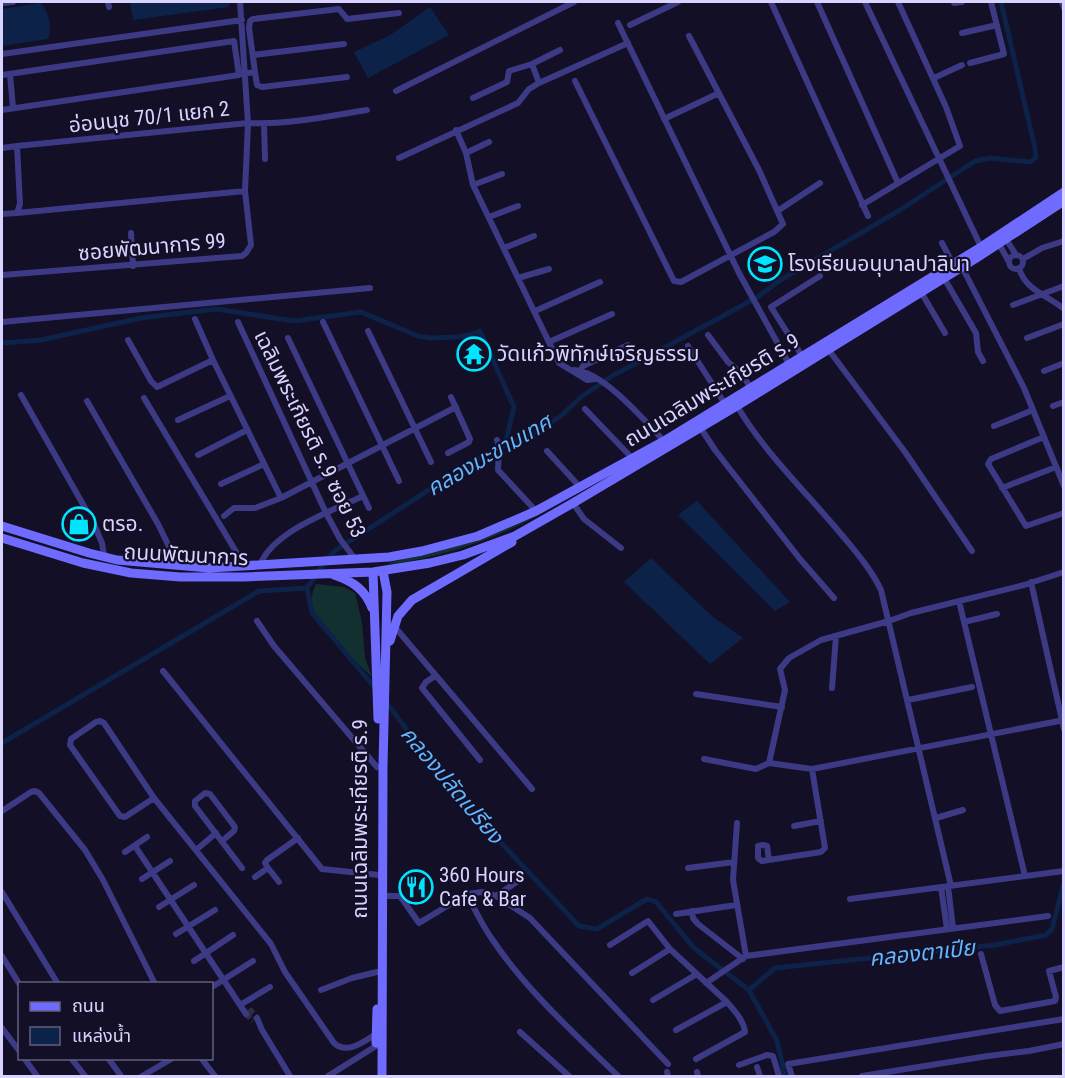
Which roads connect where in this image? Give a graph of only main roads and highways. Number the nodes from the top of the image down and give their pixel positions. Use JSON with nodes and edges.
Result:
{"nodes":[{"id":1,"x":1064,"y":192,"type":"edge"},
{"id":2,"x":1064,"y":201,"type":"edge"},
{"id":3,"x":1001,"y":239,"type":"junction"},
{"id":4,"x":958,"y":265,"type":"junction"},
{"id":5,"x":732,"y":403,"type":"junction"},
{"id":6,"x":535,"y":525,"type":"junction"},
{"id":7,"x":2,"y":526,"type":"edge"},
{"id":8,"x":2,"y":538,"type":"edge"},
{"id":9,"x":389,"y":557,"type":"junction"},
{"id":10,"x":355,"y":559,"type":"junction"},
{"id":11,"x":378,"y":570,"type":"junction"},
{"id":12,"x":327,"y":574,"type":"junction"},
{"id":13,"x":374,"y":613,"type":"junction"},
{"id":14,"x":386,"y":654,"type":"junction"},
{"id":15,"x":381,"y":684,"type":"junction"},
{"id":16,"x":381,"y":714,"type":"junction"},
{"id":17,"x":376,"y":1077,"type":"edge"},
{"id":18,"x":382,"y":1077,"type":"edge"}],
"edges":[{"from":1,"to":3,"type":"main road","name":"ถนนเฉลิมพระเกียรติ ร.9"},
{"from":2,"to":3,"type":"main road","name":"ถนนเฉลิมพระเกียรติ ร.9"},
{"from":3,"to":4,"type":"main road","name":"ถนนเฉลิมพระเกียรติ ร.9"},
{"from":3,"to":4,"type":"main road","name":"ถนนเฉลิมพระเกียรติ ร.9"},
{"from":4,"to":5,"type":"main road","name":"ถนนเฉลิมพระเกียรติ ร.9"},
{"from":4,"to":5,"type":"main road","name":"ถนนเฉลิมพระเกียรติ ร.9"},
{"from":5,"to":6,"type":"main road","name":"ถนนเฉลิมพระเกียรติ ร.9"},
{"from":5,"to":9,"type":"main road","name":"ถนนเฉลิมพระเกียรติ ร.9"},
{"from":6,"to":11,"type":"main road","name":"ถนนเฉลิมพระเกียรติ ร.9"},
{"from":6,"to":14,"type":"main road"},
{"from":7,"to":10,"type":"main road","name":"ถนนพัฒนาการ"},
{"from":8,"to":12,"type":"main road","name":"ถนนพัฒนาการ"},
{"from":9,"to":10,"type":"main road","name":"ถนนเฉลิมพระเกียรติ ร.9"},
{"from":9,"to":11,"type":"main road"},
{"from":10,"to":11,"type":"main road"},
{"from":11,"to":12,"type":"main road","name":"ถนนพัฒนาการ"},
{"from":11,"to":13,"type":"main road","name":"ถนนเฉลิมพระเกียรติ ร.9"},
{"from":11,"to":14,"type":"main road","name":"ถนนเฉลิมพระเกียรติ ร.9"},
{"from":12,"to":13,"type":"main road"},
{"from":13,"to":15,"type":"main road","name":"ถนนเฉลิมพระเกียรติ ร.9"},
{"from":14,"to":15,"type":"main road","name":"ถนนเฉลิมพระเกียรติ ร.9"},
{"from":15,"to":16,"type":"main road","name":"ถนนเฉลิมพระเกียรติ ร.9"},
{"from":16,"to":17,"type":"main road","name":"ถนนเฉลิมพระเกียรติ ร.9"},
{"from":16,"to":18,"type":"main road","name":"ถนนเฉลิมพระเกียรติ ร.9"}]}
